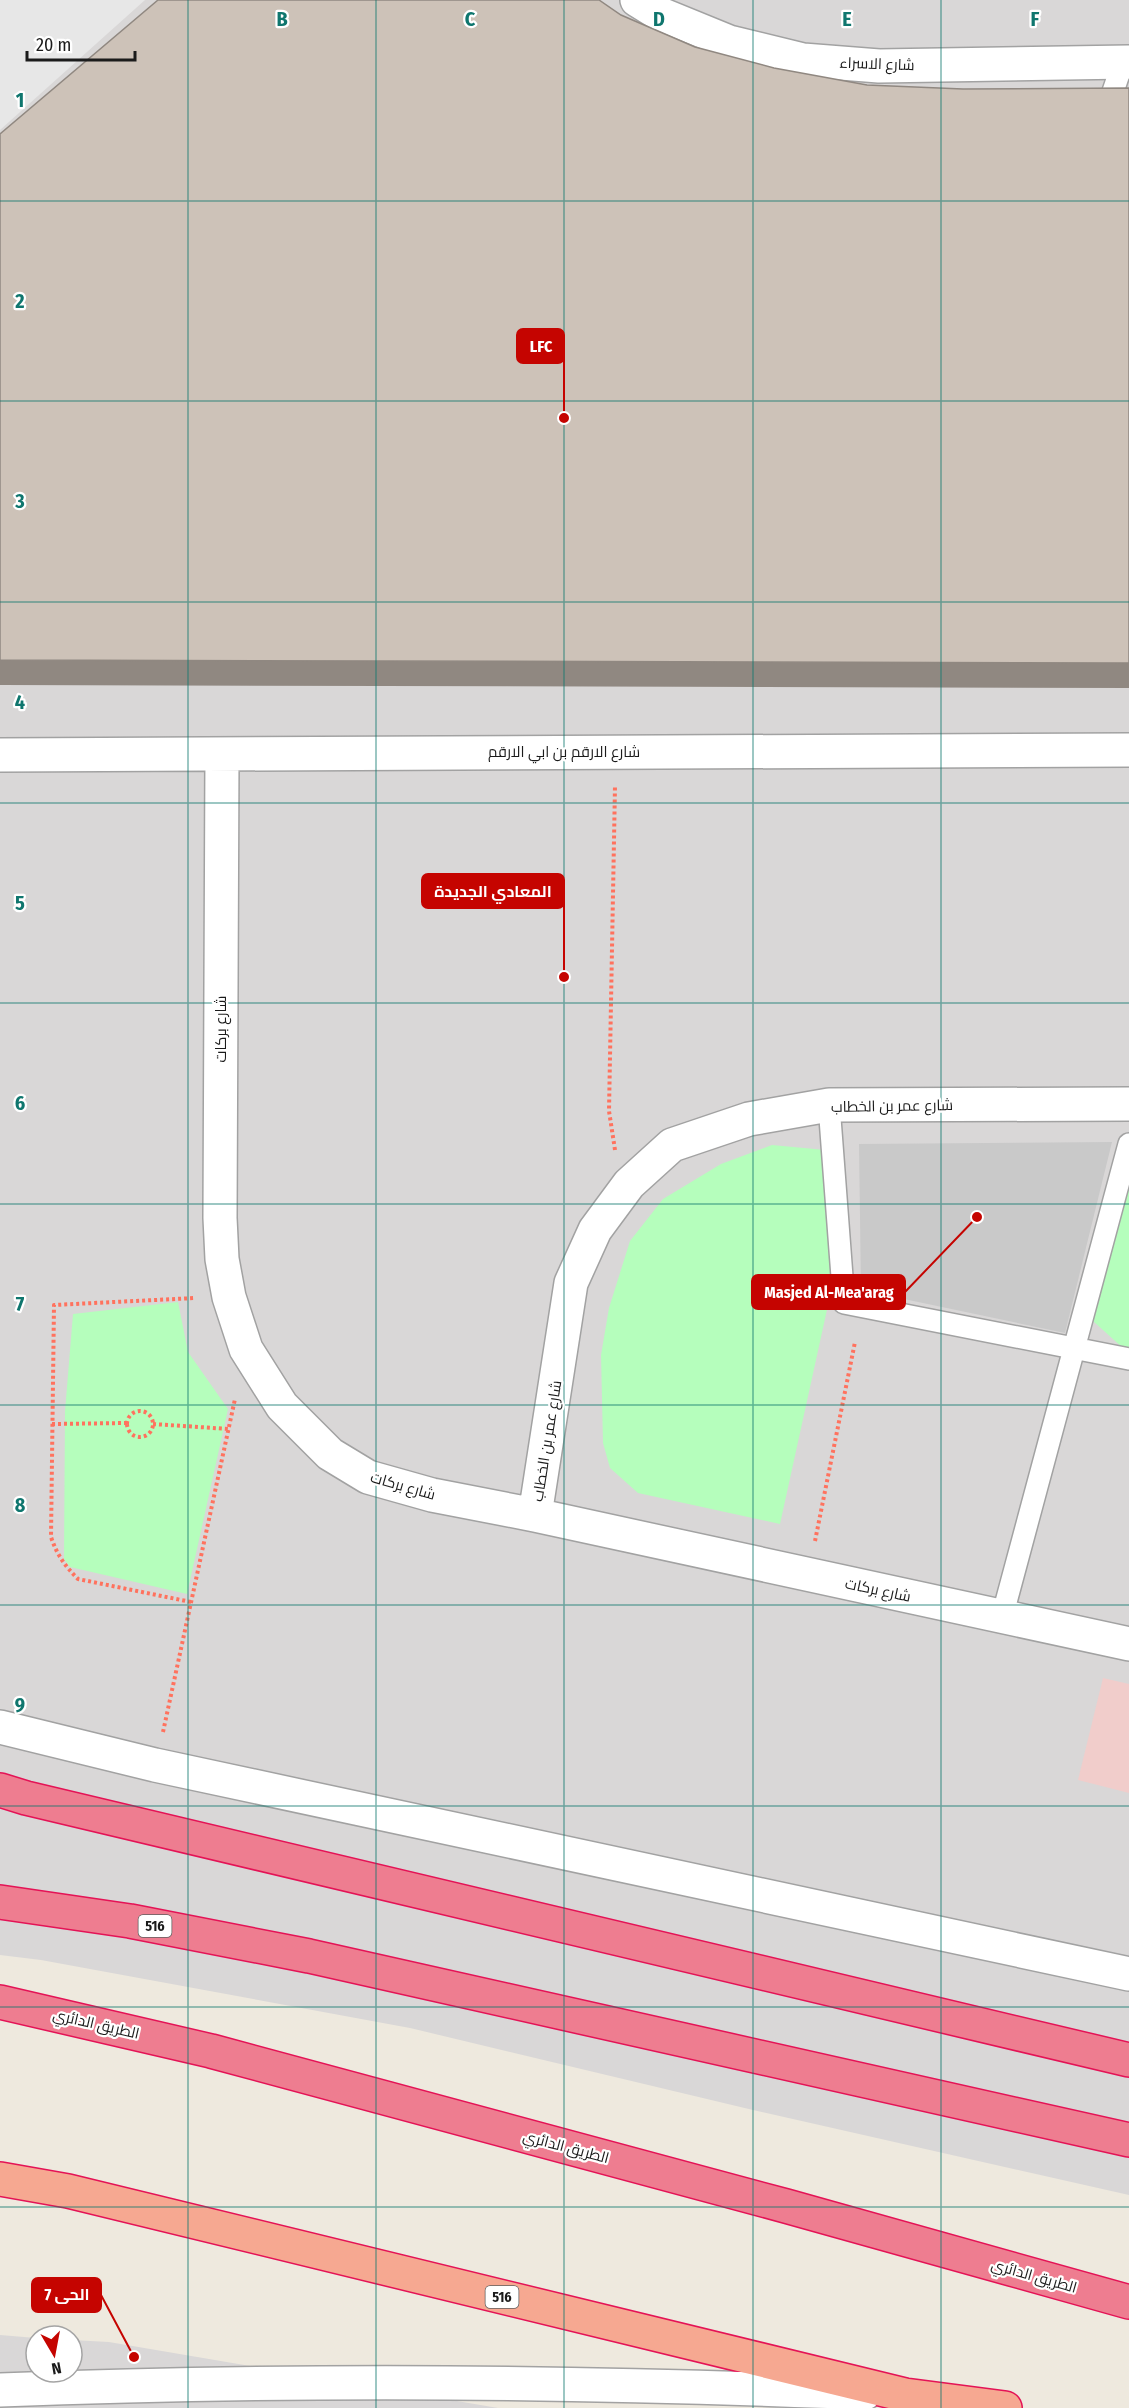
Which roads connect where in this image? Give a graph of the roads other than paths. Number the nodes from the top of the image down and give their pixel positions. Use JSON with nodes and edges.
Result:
{"nodes":[{"id":1,"x":637,"y":0,"type":"edge"},
{"id":2,"x":1126,"y":62,"type":"edge"},
{"id":3,"x":1094,"y":135,"type":"edge"},
{"id":4,"x":1129,"y":750,"type":"edge"},
{"id":5,"x":222,"y":754,"type":"junction"},
{"id":6,"x":0,"y":756,"type":"edge"},
{"id":7,"x":1129,"y":1104,"type":"edge"},
{"id":8,"x":829,"y":1105,"type":"junction"},
{"id":9,"x":1129,"y":1144,"type":"edge"},
{"id":10,"x":1075,"y":1347,"type":"junction"},
{"id":11,"x":1129,"y":1359,"type":"edge"},
{"id":12,"x":535,"y":1515,"type":"junction"},
{"id":13,"x":1002,"y":1617,"type":"junction"},
{"id":14,"x":1129,"y":1644,"type":"edge"},
{"id":15,"x":0,"y":1726,"type":"edge"},
{"id":16,"x":0,"y":1790,"type":"edge"},
{"id":17,"x":0,"y":1902,"type":"edge"},
{"id":18,"x":1129,"y":1974,"type":"edge"},
{"id":19,"x":0,"y":2002,"type":"edge"},
{"id":20,"x":1129,"y":2060,"type":"edge"},
{"id":21,"x":1129,"y":2140,"type":"edge"},
{"id":22,"x":0,"y":2179,"type":"edge"},
{"id":23,"x":1129,"y":2302,"type":"edge"},
{"id":24,"x":0,"y":2390,"type":"edge"},
{"id":25,"x":905,"y":2395,"type":"junction"},
{"id":26,"x":1005,"y":2408,"type":"edge"}],
"edges":[{"from":1,"to":2,"type":"street","name":"شارع الاسراء"},
{"from":2,"to":3,"type":"lane"},
{"from":4,"to":5,"type":"street","name":"شارع الارقم بن ابي الارقم"},
{"from":5,"to":6,"type":"street","name":"شارع الارقم بن ابي الارقم"},
{"from":5,"to":12,"type":"street","name":"شارع بركات"},
{"from":7,"to":8,"type":"street","name":"شارع عمر بن الخطاب"},
{"from":8,"to":10,"type":"lane"},
{"from":8,"to":12,"type":"street","name":"شارع عمر بن الخطاب"},
{"from":9,"to":10,"type":"lane"},
{"from":10,"to":11,"type":"lane"},
{"from":10,"to":13,"type":"lane"},
{"from":12,"to":13,"type":"street","name":"شارع بركات"},
{"from":13,"to":14,"type":"street","name":"شارع بركات"},
{"from":15,"to":18,"type":"street"},
{"from":16,"to":20,"type":"highway"},
{"from":17,"to":21,"type":"highway","number":"516"},
{"from":19,"to":23,"type":"highway","name":"الطريق الدائري"},
{"from":22,"to":25,"type":"highway","number":"516"},
{"from":24,"to":25,"type":"street"},
{"from":25,"to":26,"type":"highway","number":"516"}]}
